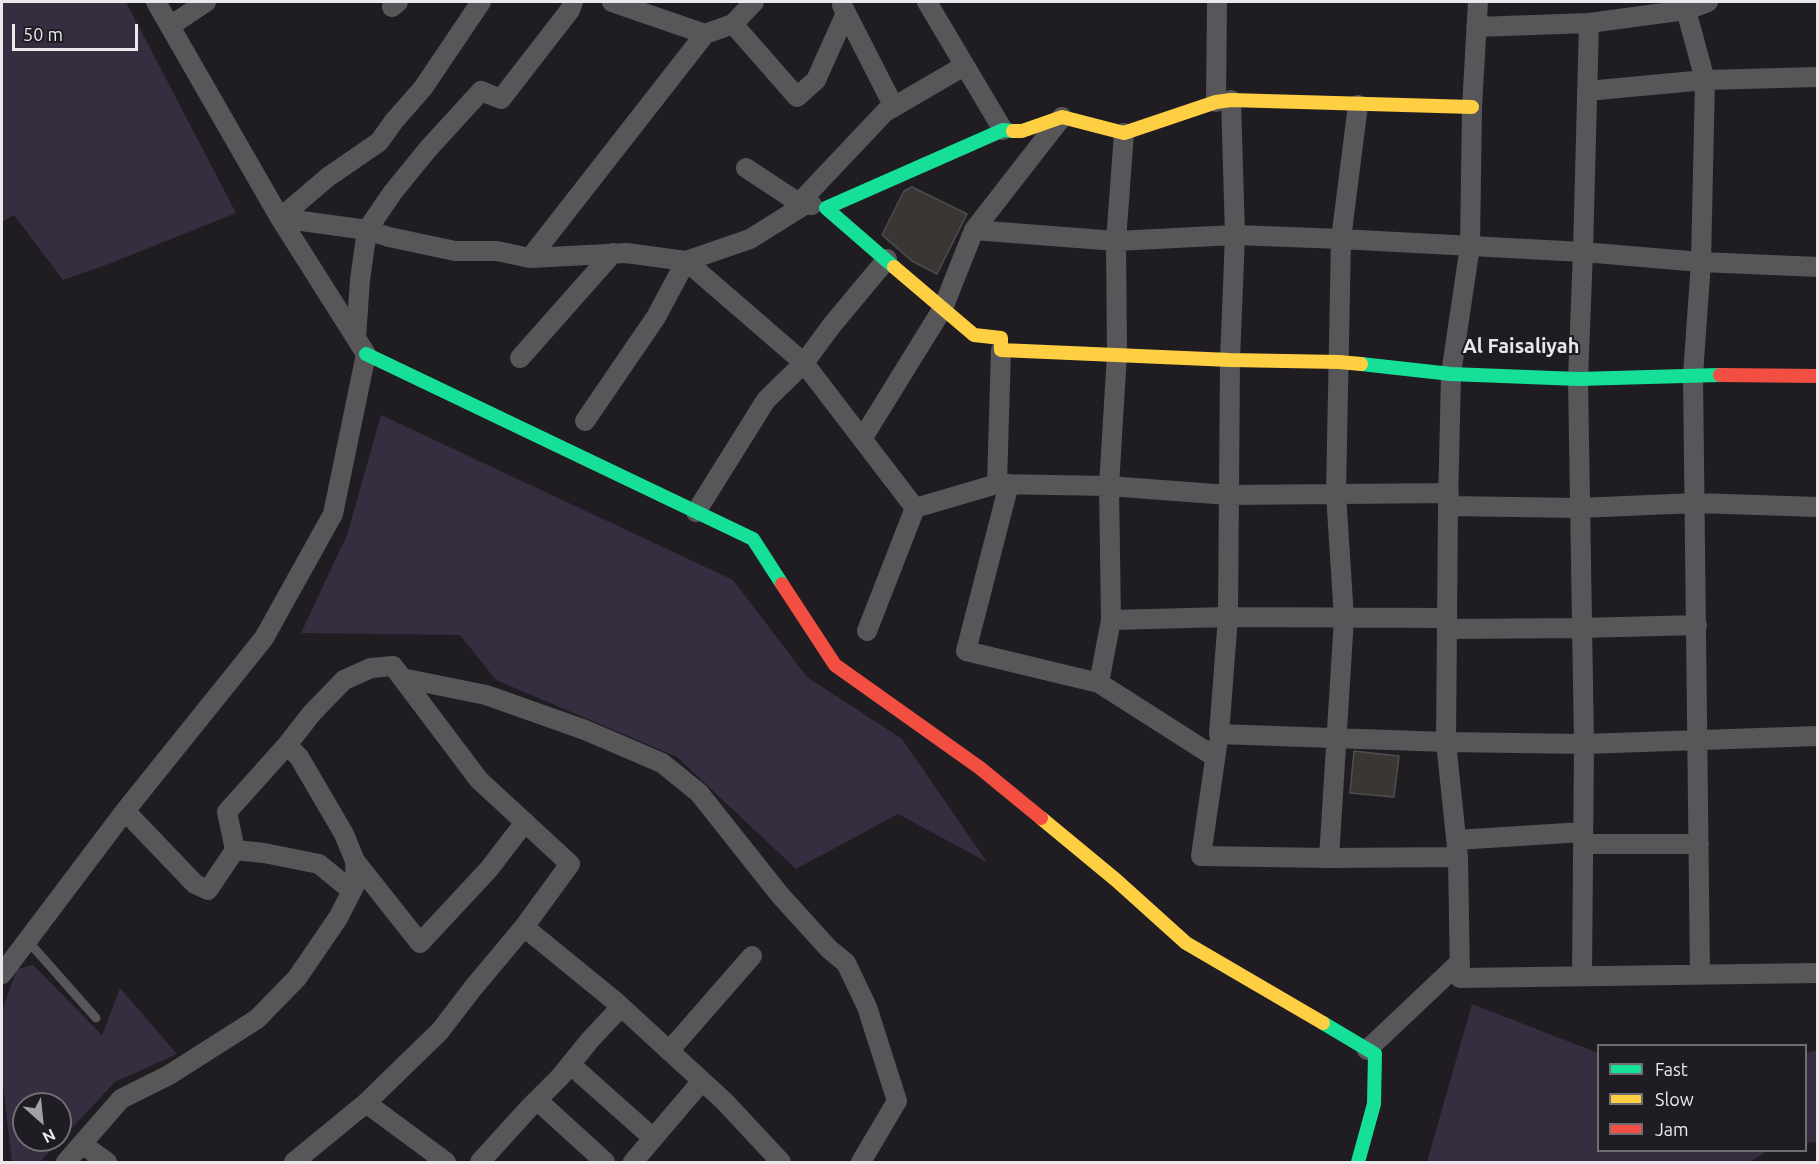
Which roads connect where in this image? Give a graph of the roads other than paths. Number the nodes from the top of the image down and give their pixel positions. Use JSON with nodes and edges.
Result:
{"nodes":[{"id":1,"x":156,"y":2,"type":"edge"},
{"id":2,"x":206,"y":2,"type":"edge"},
{"id":3,"x":481,"y":2,"type":"edge"},
{"id":4,"x":573,"y":2,"type":"edge"},
{"id":5,"x":612,"y":2,"type":"edge"},
{"id":6,"x":754,"y":2,"type":"edge"},
{"id":7,"x":927,"y":2,"type":"edge"},
{"id":8,"x":1218,"y":2,"type":"edge"},
{"id":9,"x":1478,"y":2,"type":"edge"},
{"id":10,"x":1708,"y":2,"type":"edge"},
{"id":11,"x":633,"y":5,"type":"edge"},
{"id":12,"x":843,"y":7,"type":"edge"},
{"id":13,"x":1645,"y":8,"type":"edge"},
{"id":14,"x":1686,"y":10,"type":"junction"},
{"id":15,"x":1590,"y":23,"type":"junction"},
{"id":16,"x":733,"y":24,"type":"junction"},
{"id":17,"x":170,"y":26,"type":"junction"},
{"id":18,"x":1476,"y":27,"type":"junction"},
{"id":19,"x":705,"y":34,"type":"junction"},
{"id":20,"x":964,"y":66,"type":"junction"},
{"id":21,"x":1818,"y":77,"type":"edge"},
{"id":22,"x":1705,"y":80,"type":"junction"},
{"id":23,"x":1587,"y":91,"type":"junction"},
{"id":24,"x":1224,"y":101,"type":"junction"},
{"id":25,"x":1358,"y":105,"type":"junction"},
{"id":26,"x":894,"y":107,"type":"junction"},
{"id":27,"x":1472,"y":107,"type":"junction"},
{"id":28,"x":1062,"y":117,"type":"junction"},
{"id":29,"x":1003,"y":130,"type":"junction"},
{"id":30,"x":1124,"y":134,"type":"junction"},
{"id":31,"x":746,"y":168,"type":"dead end"},
{"id":32,"x":803,"y":203,"type":"junction"},
{"id":33,"x":826,"y":208,"type":"junction"},
{"id":34,"x":280,"y":218,"type":"junction"},
{"id":35,"x":367,"y":230,"type":"junction"},
{"id":36,"x":974,"y":230,"type":"junction"},
{"id":37,"x":1235,"y":235,"type":"junction"},
{"id":38,"x":1341,"y":239,"type":"junction"},
{"id":39,"x":1116,"y":241,"type":"junction"},
{"id":40,"x":1470,"y":246,"type":"junction"},
{"id":41,"x":1583,"y":252,"type":"junction"},
{"id":42,"x":614,"y":253,"type":"junction"},
{"id":43,"x":530,"y":258,"type":"junction"},
{"id":44,"x":887,"y":259,"type":"junction"},
{"id":45,"x":686,"y":261,"type":"junction"},
{"id":46,"x":1701,"y":262,"type":"junction"},
{"id":47,"x":1818,"y":267,"type":"edge"},
{"id":48,"x":943,"y":308,"type":"junction"},
{"id":49,"x":361,"y":346,"type":"junction"},
{"id":50,"x":1001,"y":350,"type":"junction"},
{"id":51,"x":1117,"y":354,"type":"junction"},
{"id":52,"x":520,"y":358,"type":"dead end"},
{"id":53,"x":1230,"y":360,"type":"junction"},
{"id":54,"x":1339,"y":362,"type":"junction"},
{"id":55,"x":804,"y":363,"type":"junction"},
{"id":56,"x":1451,"y":374,"type":"junction"},
{"id":57,"x":1693,"y":375,"type":"junction"},
{"id":58,"x":1818,"y":376,"type":"edge"},
{"id":59,"x":1578,"y":379,"type":"junction"},
{"id":60,"x":585,"y":421,"type":"dead end"},
{"id":61,"x":862,"y":439,"type":"junction"},
{"id":62,"x":1003,"y":484,"type":"junction"},
{"id":63,"x":1109,"y":486,"type":"junction"},
{"id":64,"x":1336,"y":494,"type":"junction"},
{"id":65,"x":1228,"y":495,"type":"junction"},
{"id":66,"x":1448,"y":499,"type":"junction"},
{"id":67,"x":1696,"y":503,"type":"junction"},
{"id":68,"x":1818,"y":507,"type":"edge"},
{"id":69,"x":915,"y":508,"type":"junction"},
{"id":70,"x":1579,"y":508,"type":"junction"},
{"id":71,"x":696,"y":512,"type":"junction"},
{"id":72,"x":1228,"y":617,"type":"junction"},
{"id":73,"x":1344,"y":618,"type":"junction"},
{"id":74,"x":1111,"y":620,"type":"junction"},
{"id":75,"x":1447,"y":623,"type":"junction"},
{"id":76,"x":1697,"y":625,"type":"junction"},
{"id":77,"x":1581,"y":628,"type":"junction"},
{"id":78,"x":867,"y":631,"type":"dead end"},
{"id":79,"x":402,"y":678,"type":"junction"},
{"id":80,"x":1099,"y":682,"type":"junction"},
{"id":81,"x":1219,"y":734,"type":"junction"},
{"id":82,"x":1818,"y":735,"type":"edge"},
{"id":83,"x":1335,"y":738,"type":"junction"},
{"id":84,"x":1698,"y":740,"type":"junction"},
{"id":85,"x":1446,"y":742,"type":"junction"},
{"id":86,"x":1584,"y":744,"type":"junction"},
{"id":87,"x":287,"y":745,"type":"junction"},
{"id":88,"x":1215,"y":757,"type":"junction"},
{"id":89,"x":125,"y":811,"type":"junction"},
{"id":90,"x":525,"y":822,"type":"junction"},
{"id":91,"x":1583,"y":838,"type":"junction"},
{"id":92,"x":1699,"y":844,"type":"junction"},
{"id":93,"x":1457,"y":848,"type":"junction"},
{"id":94,"x":235,"y":850,"type":"junction"},
{"id":95,"x":1329,"y":858,"type":"junction"},
{"id":96,"x":355,"y":861,"type":"junction"},
{"id":97,"x":352,"y":891,"type":"junction"},
{"id":98,"x":524,"y":927,"type":"junction"},
{"id":99,"x":27,"y":940,"type":"junction"},
{"id":100,"x":752,"y":956,"type":"dead end"},
{"id":101,"x":1460,"y":962,"type":"junction"},
{"id":102,"x":1818,"y":973,"type":"edge"},
{"id":103,"x":2,"y":974,"type":"edge"},
{"id":104,"x":1700,"y":975,"type":"junction"},
{"id":105,"x":1582,"y":976,"type":"junction"},
{"id":106,"x":621,"y":1007,"type":"junction"},
{"id":107,"x":96,"y":1018,"type":"dead end"},
{"id":108,"x":1367,"y":1050,"type":"junction"},
{"id":109,"x":669,"y":1051,"type":"junction"},
{"id":110,"x":571,"y":1065,"type":"junction"},
{"id":111,"x":702,"y":1081,"type":"junction"},
{"id":112,"x":537,"y":1100,"type":"junction"},
{"id":113,"x":366,"y":1103,"type":"junction"},
{"id":114,"x":653,"y":1138,"type":"junction"},
{"id":115,"x":82,"y":1144,"type":"junction"},
{"id":116,"x":66,"y":1162,"type":"edge"},
{"id":117,"x":107,"y":1162,"type":"edge"},
{"id":118,"x":294,"y":1162,"type":"edge"},
{"id":119,"x":446,"y":1162,"type":"edge"},
{"id":120,"x":480,"y":1162,"type":"edge"},
{"id":121,"x":605,"y":1162,"type":"edge"},
{"id":122,"x":633,"y":1162,"type":"edge"},
{"id":123,"x":781,"y":1162,"type":"edge"},
{"id":124,"x":861,"y":1162,"type":"edge"},
{"id":125,"x":1358,"y":1162,"type":"edge"}],
"edges":[{"from":1,"to":17,"type":"street"},
{"from":2,"to":17,"type":"street"},
{"from":3,"to":34,"type":"street"},
{"from":4,"to":35,"type":"street"},
{"from":5,"to":11,"type":"street"},
{"from":6,"to":16,"type":"street"},
{"from":7,"to":20,"type":"street"},
{"from":8,"to":24,"type":"street"},
{"from":9,"to":18,"type":"street"},
{"from":10,"to":14,"type":"street"},
{"from":11,"to":19,"type":"street"},
{"from":12,"to":16,"type":"street"},
{"from":12,"to":26,"type":"street"},
{"from":13,"to":14,"type":"street"},
{"from":13,"to":15,"type":"street"},
{"from":14,"to":22,"type":"street"},
{"from":15,"to":18,"type":"street"},
{"from":15,"to":23,"type":"street"},
{"from":16,"to":19,"type":"street"},
{"from":17,"to":34,"type":"street"},
{"from":18,"to":27,"type":"street"},
{"from":19,"to":43,"type":"street"},
{"from":20,"to":26,"type":"street"},
{"from":20,"to":29,"type":"street"},
{"from":21,"to":22,"type":"street"},
{"from":22,"to":23,"type":"street"},
{"from":22,"to":46,"type":"street"},
{"from":23,"to":41,"type":"street"},
{"from":24,"to":25,"type":"street"},
{"from":24,"to":30,"type":"street"},
{"from":24,"to":37,"type":"street"},
{"from":25,"to":27,"type":"street"},
{"from":25,"to":38,"type":"street"},
{"from":26,"to":32,"type":"street"},
{"from":27,"to":40,"type":"street"},
{"from":28,"to":29,"type":"street"},
{"from":28,"to":30,"type":"street"},
{"from":28,"to":36,"type":"street"},
{"from":29,"to":33,"type":"street"},
{"from":30,"to":39,"type":"street"},
{"from":31,"to":32,"type":"street"},
{"from":32,"to":33,"type":"street"},
{"from":32,"to":45,"type":"street"},
{"from":33,"to":44,"type":"street"},
{"from":34,"to":35,"type":"street"},
{"from":34,"to":49,"type":"street"},
{"from":35,"to":43,"type":"street"},
{"from":35,"to":49,"type":"street"},
{"from":36,"to":39,"type":"street"},
{"from":36,"to":48,"type":"street"},
{"from":37,"to":38,"type":"street"},
{"from":37,"to":39,"type":"street"},
{"from":37,"to":53,"type":"street"},
{"from":38,"to":40,"type":"street"},
{"from":38,"to":54,"type":"street"},
{"from":39,"to":51,"type":"street"},
{"from":40,"to":41,"type":"street"},
{"from":40,"to":56,"type":"street"},
{"from":41,"to":46,"type":"street"},
{"from":41,"to":59,"type":"street"},
{"from":42,"to":43,"type":"street"},
{"from":42,"to":45,"type":"street"},
{"from":42,"to":52,"type":"street"},
{"from":44,"to":48,"type":"street"},
{"from":44,"to":55,"type":"street"},
{"from":45,"to":55,"type":"street"},
{"from":45,"to":60,"type":"street"},
{"from":46,"to":47,"type":"street"},
{"from":46,"to":57,"type":"street"},
{"from":48,"to":50,"type":"street"},
{"from":48,"to":61,"type":"street"},
{"from":49,"to":71,"type":"street"},
{"from":49,"to":89,"type":"street"},
{"from":50,"to":51,"type":"street"},
{"from":50,"to":62,"type":"street"},
{"from":51,"to":53,"type":"street"},
{"from":51,"to":63,"type":"street"},
{"from":53,"to":54,"type":"street"},
{"from":53,"to":65,"type":"street"},
{"from":54,"to":56,"type":"street"},
{"from":54,"to":64,"type":"street"},
{"from":55,"to":61,"type":"street"},
{"from":55,"to":71,"type":"street"},
{"from":56,"to":59,"type":"street"},
{"from":56,"to":66,"type":"street"},
{"from":57,"to":58,"type":"street"},
{"from":57,"to":59,"type":"street"},
{"from":57,"to":67,"type":"street"},
{"from":59,"to":70,"type":"street"},
{"from":61,"to":69,"type":"street"},
{"from":62,"to":63,"type":"street"},
{"from":62,"to":69,"type":"street"},
{"from":62,"to":80,"type":"street"},
{"from":63,"to":65,"type":"street"},
{"from":63,"to":74,"type":"street"},
{"from":64,"to":65,"type":"street"},
{"from":64,"to":66,"type":"street"},
{"from":64,"to":73,"type":"street"},
{"from":65,"to":72,"type":"street"},
{"from":66,"to":70,"type":"street"},
{"from":66,"to":75,"type":"street"},
{"from":67,"to":68,"type":"street"},
{"from":67,"to":70,"type":"street"},
{"from":67,"to":76,"type":"street"},
{"from":69,"to":78,"type":"street"},
{"from":70,"to":77,"type":"street"},
{"from":71,"to":108,"type":"street"},
{"from":72,"to":73,"type":"street"},
{"from":72,"to":74,"type":"street"},
{"from":72,"to":81,"type":"street"},
{"from":73,"to":75,"type":"street"},
{"from":73,"to":83,"type":"street"},
{"from":74,"to":80,"type":"street"},
{"from":75,"to":77,"type":"street"},
{"from":75,"to":85,"type":"street"},
{"from":76,"to":77,"type":"street"},
{"from":76,"to":84,"type":"street"},
{"from":77,"to":86,"type":"street"},
{"from":79,"to":87,"type":"street"},
{"from":79,"to":90,"type":"street"},
{"from":79,"to":124,"type":"street"},
{"from":80,"to":88,"type":"street"},
{"from":81,"to":83,"type":"street"},
{"from":81,"to":88,"type":"street"},
{"from":82,"to":84,"type":"street"},
{"from":83,"to":85,"type":"street"},
{"from":83,"to":95,"type":"street"},
{"from":84,"to":86,"type":"street"},
{"from":84,"to":92,"type":"street"},
{"from":85,"to":86,"type":"street"},
{"from":85,"to":93,"type":"street"},
{"from":86,"to":91,"type":"street"},
{"from":87,"to":94,"type":"street"},
{"from":87,"to":96,"type":"street"},
{"from":88,"to":95,"type":"street"},
{"from":89,"to":94,"type":"street"},
{"from":89,"to":99,"type":"street"},
{"from":90,"to":96,"type":"street"},
{"from":90,"to":98,"type":"street"},
{"from":91,"to":92,"type":"street"},
{"from":91,"to":93,"type":"street"},
{"from":91,"to":105,"type":"street"},
{"from":92,"to":104,"type":"street"},
{"from":93,"to":95,"type":"street"},
{"from":93,"to":101,"type":"street"},
{"from":94,"to":97,"type":"street"},
{"from":96,"to":97,"type":"street"},
{"from":97,"to":115,"type":"street"},
{"from":98,"to":106,"type":"street"},
{"from":98,"to":113,"type":"street"},
{"from":99,"to":103,"type":"street"},
{"from":99,"to":107,"type":"lane"},
{"from":100,"to":109,"type":"street"},
{"from":101,"to":105,"type":"street"},
{"from":101,"to":108,"type":"street"},
{"from":102,"to":104,"type":"street"},
{"from":104,"to":105,"type":"street"},
{"from":106,"to":109,"type":"street"},
{"from":106,"to":110,"type":"street"},
{"from":108,"to":125,"type":"street"},
{"from":109,"to":111,"type":"street"},
{"from":110,"to":112,"type":"street"},
{"from":110,"to":114,"type":"street"},
{"from":111,"to":114,"type":"street"},
{"from":111,"to":123,"type":"street"},
{"from":112,"to":120,"type":"street"},
{"from":112,"to":121,"type":"street"},
{"from":113,"to":118,"type":"street"},
{"from":113,"to":119,"type":"street"},
{"from":114,"to":122,"type":"street"},
{"from":115,"to":116,"type":"street"},
{"from":115,"to":117,"type":"street"}]}
